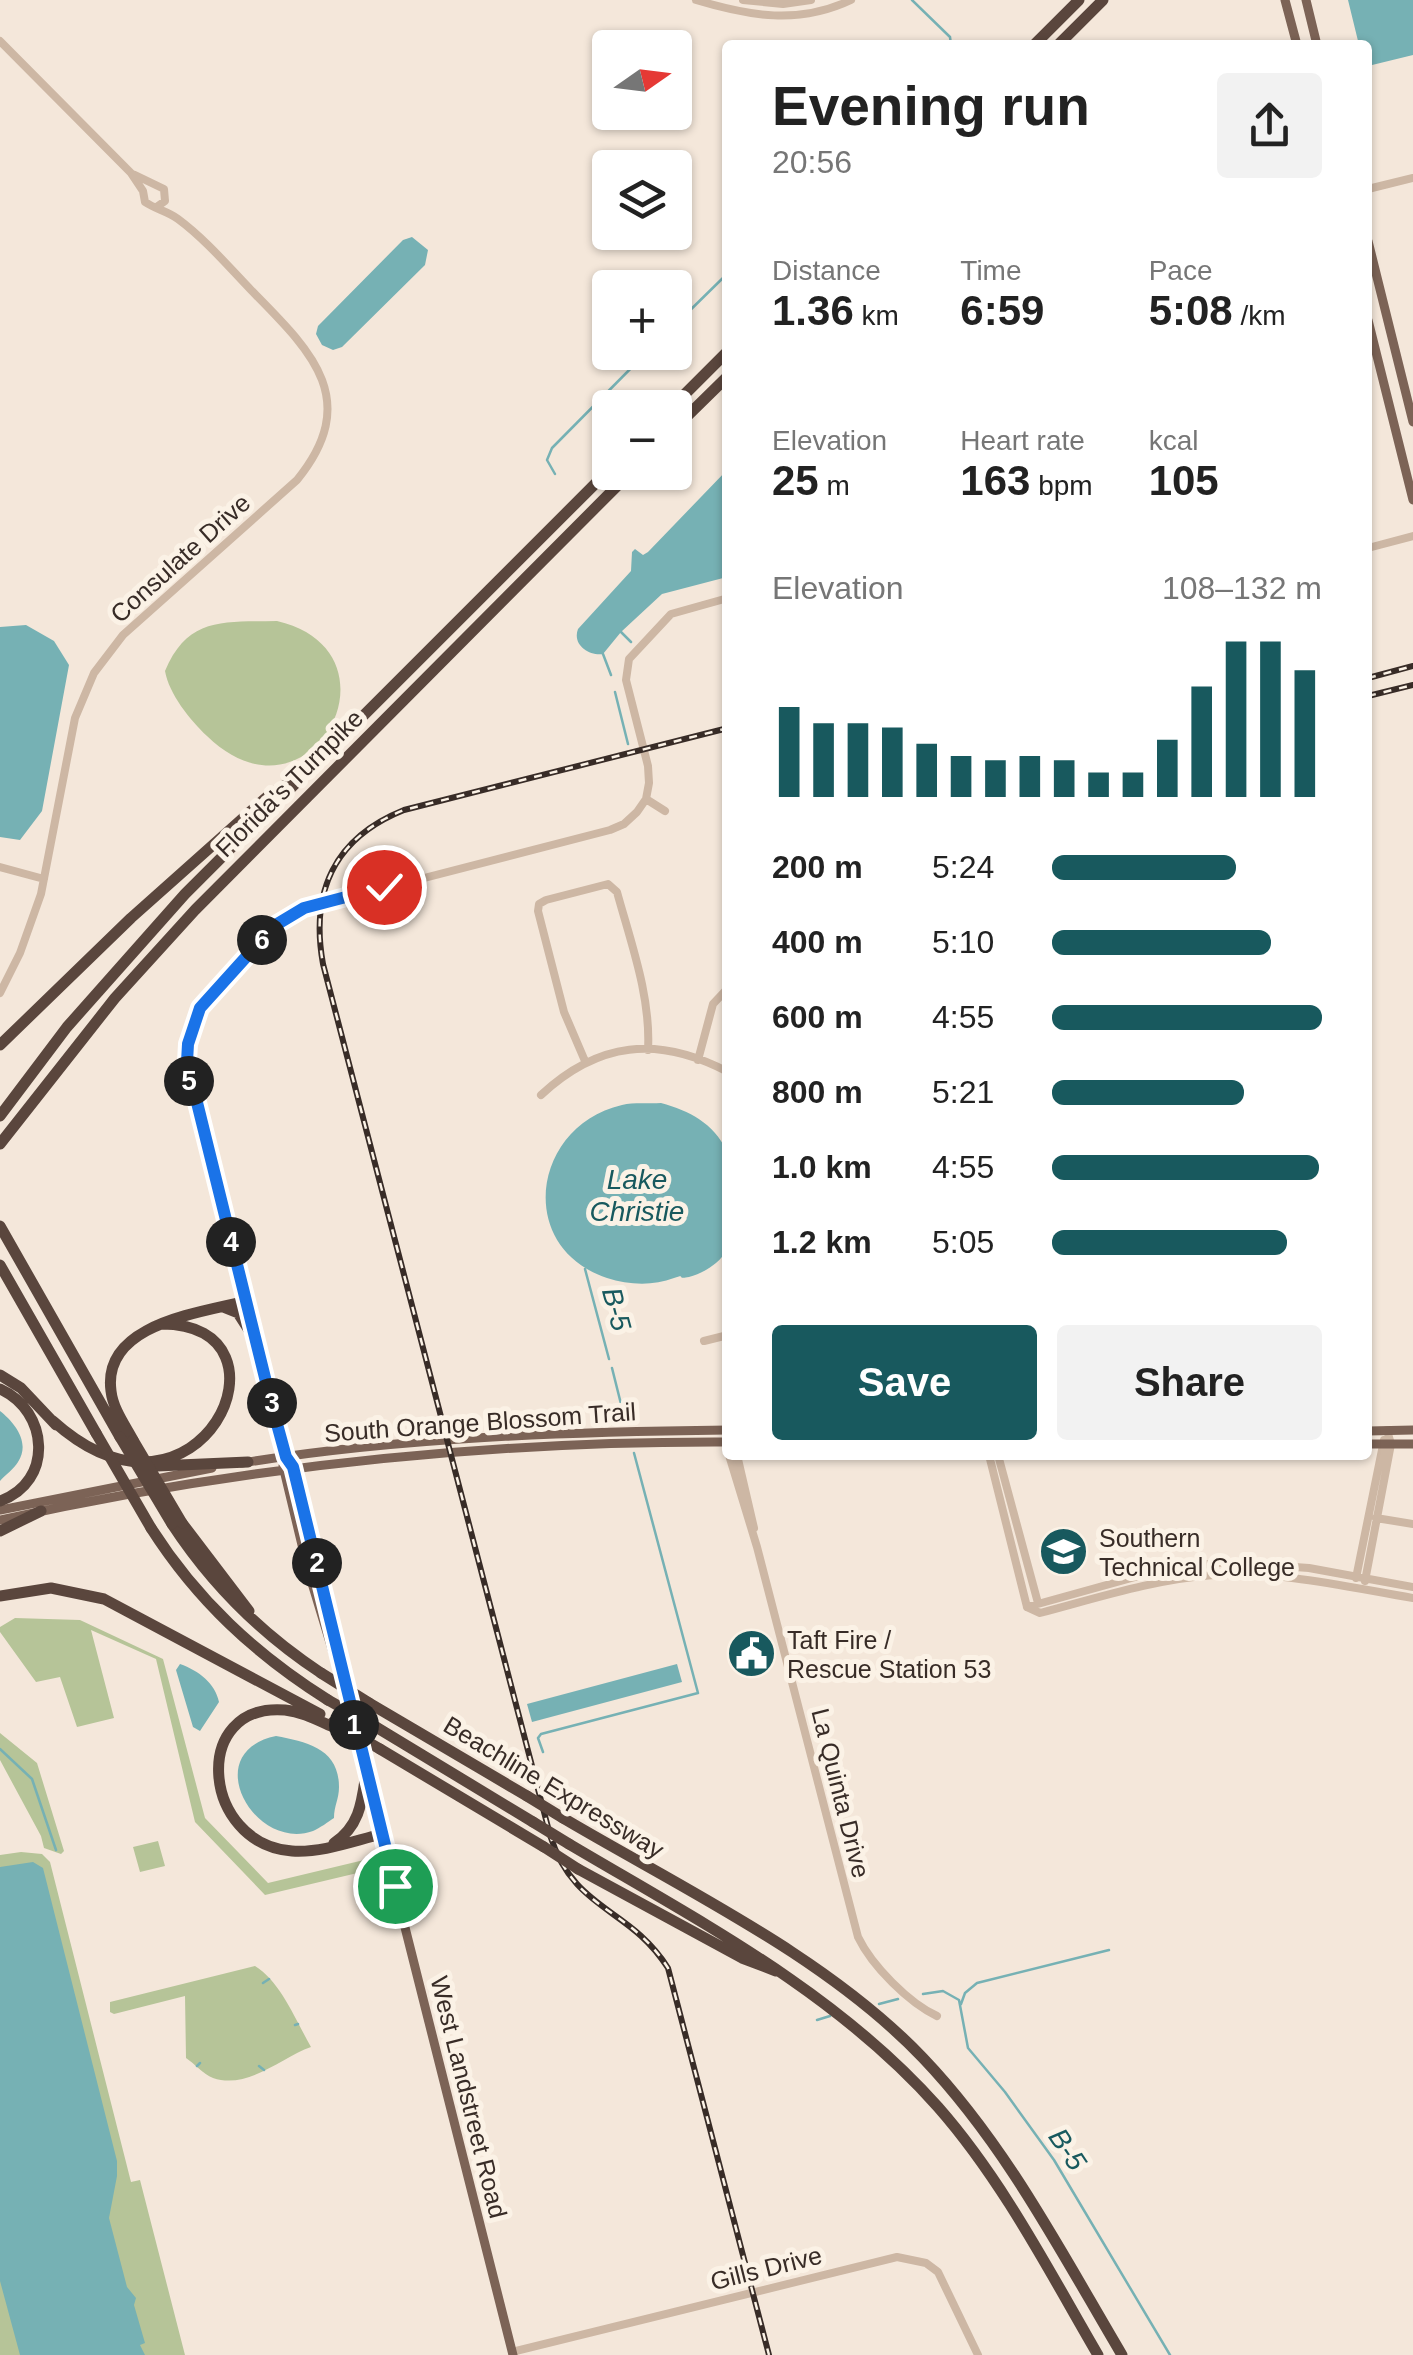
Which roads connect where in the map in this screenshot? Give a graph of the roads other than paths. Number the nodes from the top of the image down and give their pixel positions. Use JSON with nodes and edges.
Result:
{"nodes":[{"id":1,"x":696,"y":0,"type":"edge"},
{"id":2,"x":743,"y":0,"type":"edge"},
{"id":3,"x":811,"y":0,"type":"edge"},
{"id":4,"x":850,"y":0,"type":"edge"},
{"id":5,"x":1079,"y":0,"type":"edge"},
{"id":6,"x":1103,"y":0,"type":"edge"},
{"id":7,"x":1286,"y":0,"type":"edge"},
{"id":8,"x":1306,"y":0,"type":"edge"},
{"id":9,"x":1039,"y":40,"type":"edge"},
{"id":10,"x":1063,"y":40,"type":"edge"},
{"id":11,"x":1296,"y":40,"type":"edge"},
{"id":12,"x":1316,"y":40,"type":"edge"},
{"id":13,"x":0,"y":41,"type":"edge"},
{"id":14,"x":131,"y":172,"type":"junction"},
{"id":15,"x":1413,"y":178,"type":"edge"},
{"id":16,"x":151,"y":184,"type":"junction"},
{"id":17,"x":1372,"y":188,"type":"edge"},
{"id":18,"x":143,"y":191,"type":"junction"},
{"id":19,"x":166,"y":198,"type":"junction"},
{"id":20,"x":158,"y":206,"type":"junction"},
{"id":21,"x":179,"y":220,"type":"junction"},
{"id":22,"x":1372,"y":258,"type":"edge"},
{"id":23,"x":1372,"y":336,"type":"edge"},
{"id":24,"x":722,"y":357,"type":"edge"},
{"id":25,"x":722,"y":382,"type":"edge"},
{"id":26,"x":689,"y":390,"type":"edge"},
{"id":27,"x":692,"y":411,"type":"edge"},
{"id":28,"x":1413,"y":422,"type":"edge"},
{"id":29,"x":592,"y":487,"type":"edge"},
{"id":30,"x":613,"y":490,"type":"edge"},
{"id":31,"x":1413,"y":500,"type":"edge"},
{"id":32,"x":1413,"y":536,"type":"edge"},
{"id":33,"x":1372,"y":547,"type":"edge"},
{"id":34,"x":722,"y":600,"type":"edge"},
{"id":35,"x":307,"y":772,"type":"junction"},
{"id":36,"x":646,"y":799,"type":"junction"},
{"id":37,"x":665,"y":811,"type":"dead end"},
{"id":38,"x":0,"y":866,"type":"edge"},
{"id":39,"x":44,"y":878,"type":"junction"},
{"id":40,"x":2,"y":988,"type":"edge"},
{"id":41,"x":722,"y":994,"type":"edge"},
{"id":42,"x":4,"y":1040,"type":"edge"},
{"id":43,"x":648,"y":1050,"type":"junction"},
{"id":44,"x":698,"y":1060,"type":"junction"},
{"id":45,"x":585,"y":1061,"type":"junction"},
{"id":46,"x":722,"y":1070,"type":"edge"},
{"id":47,"x":541,"y":1095,"type":"dead end"},
{"id":48,"x":0,"y":1116,"type":"edge"},
{"id":49,"x":0,"y":1144,"type":"edge"},
{"id":50,"x":0,"y":1226,"type":"edge"},
{"id":51,"x":0,"y":1264,"type":"edge"},
{"id":52,"x":246,"y":1301,"type":"junction"},
{"id":53,"x":223,"y":1306,"type":"junction"},
{"id":54,"x":161,"y":1324,"type":"junction"},
{"id":55,"x":722,"y":1336,"type":"edge"},
{"id":56,"x":704,"y":1341,"type":"dead end"},
{"id":57,"x":256,"y":1342,"type":"junction"},
{"id":58,"x":0,"y":1376,"type":"edge"},
{"id":59,"x":0,"y":1389,"type":"edge"},
{"id":60,"x":53,"y":1421,"type":"junction"},
{"id":61,"x":722,"y":1430,"type":"edge"},
{"id":62,"x":1372,"y":1430,"type":"edge"},
{"id":63,"x":1388,"y":1430,"type":"junction"},
{"id":64,"x":1413,"y":1430,"type":"edge"},
{"id":65,"x":524,"y":1434,"type":"junction"},
{"id":66,"x":1387,"y":1444,"type":"junction"},
{"id":67,"x":1413,"y":1444,"type":"edge"},
{"id":68,"x":1372,"y":1447,"type":"edge"},
{"id":69,"x":500,"y":1448,"type":"junction"},
{"id":70,"x":722,"y":1448,"type":"edge"},
{"id":71,"x":1372,"y":1455,"type":"edge"},
{"id":72,"x":286,"y":1457,"type":"junction"},
{"id":73,"x":732,"y":1460,"type":"edge"},
{"id":74,"x":738,"y":1460,"type":"edge"},
{"id":75,"x":991,"y":1460,"type":"edge"},
{"id":76,"x":999,"y":1460,"type":"edge"},
{"id":77,"x":248,"y":1462,"type":"junction"},
{"id":78,"x":288,"y":1468,"type":"junction"},
{"id":79,"x":1376,"y":1470,"type":"junction"},
{"id":80,"x":740,"y":1484,"type":"junction"},
{"id":81,"x":0,"y":1501,"type":"edge"},
{"id":82,"x":0,"y":1510,"type":"edge"},
{"id":83,"x":42,"y":1511,"type":"junction"},
{"id":84,"x":1367,"y":1516,"type":"junction"},
{"id":85,"x":1378,"y":1519,"type":"junction"},
{"id":86,"x":0,"y":1520,"type":"edge"},
{"id":87,"x":177,"y":1524,"type":"junction"},
{"id":88,"x":1413,"y":1524,"type":"edge"},
{"id":89,"x":1013,"y":1526,"type":"junction"},
{"id":90,"x":0,"y":1531,"type":"edge"},
{"id":91,"x":1361,"y":1578,"type":"junction"},
{"id":92,"x":1359,"y":1588,"type":"junction"},
{"id":93,"x":1413,"y":1588,"type":"edge"},
{"id":94,"x":0,"y":1596,"type":"edge"},
{"id":95,"x":1413,"y":1598,"type":"edge"},
{"id":96,"x":1039,"y":1608,"type":"junction"},
{"id":97,"x":334,"y":1725,"type":"junction"},
{"id":98,"x":366,"y":1773,"type":"junction"},
{"id":99,"x":382,"y":1834,"type":"junction"},
{"id":100,"x":316,"y":1850,"type":"junction"},
{"id":101,"x":780,"y":1972,"type":"junction"},
{"id":102,"x":938,"y":2016,"type":"dead end"},
{"id":103,"x":513,"y":2353,"type":"edge"},
{"id":104,"x":978,"y":2355,"type":"edge"},
{"id":105,"x":1098,"y":2355,"type":"edge"},
{"id":106,"x":1122,"y":2355,"type":"edge"}],
"edges":[{"from":1,"to":4,"type":"street"},
{"from":2,"to":3,"type":"street"},
{"from":5,"to":9,"type":"highway"},
{"from":6,"to":10,"type":"highway"},
{"from":7,"to":11,"type":"main road"},
{"from":8,"to":12,"type":"main road"},
{"from":13,"to":14,"type":"street"},
{"from":14,"to":16,"type":"street"},
{"from":14,"to":18,"type":"street"},
{"from":15,"to":17,"type":"street"},
{"from":16,"to":18,"type":"street"},
{"from":16,"to":19,"type":"street"},
{"from":18,"to":20,"type":"street"},
{"from":19,"to":20,"type":"street"},
{"from":19,"to":21,"type":"street","name":"Consulate Drive"},
{"from":20,"to":21,"type":"street","name":"Consulate Drive"},
{"from":21,"to":39,"type":"street","name":"Consulate Drive"},
{"from":22,"to":28,"type":"main road"},
{"from":23,"to":31,"type":"main road"},
{"from":24,"to":26,"type":"highway"},
{"from":25,"to":27,"type":"highway"},
{"from":29,"to":35,"type":"highway","name":"Florida's Turnpike"},
{"from":30,"to":49,"type":"highway","name":"Florida's Turnpike"},
{"from":32,"to":33,"type":"street"},
{"from":34,"to":36,"type":"street"},
{"from":35,"to":42,"type":"highway"},
{"from":35,"to":48,"type":"highway","name":"Florida's Turnpike"},
{"from":36,"to":37,"type":"street"},
{"from":36,"to":52,"type":"street"},
{"from":38,"to":39,"type":"street"},
{"from":39,"to":40,"type":"street","name":"Consulate Drive"},
{"from":41,"to":44,"type":"street"},
{"from":43,"to":44,"type":"street"},
{"from":43,"to":45,"type":"street"},
{"from":43,"to":45,"type":"street"},
{"from":44,"to":46,"type":"street"},
{"from":45,"to":47,"type":"street"},
{"from":50,"to":87,"type":"highway","name":"Beachline Expressway","bridge":true},
{"from":51,"to":101,"type":"highway","name":"Beachline Expressway","bridge":true},
{"from":52,"to":53,"type":"highway"},
{"from":52,"to":57,"type":"street"},
{"from":53,"to":54,"type":"highway"},
{"from":53,"to":57,"type":"highway"},
{"from":54,"to":60,"type":"highway"},
{"from":54,"to":87,"type":"highway","bridge":true},
{"from":55,"to":56,"type":"street"},
{"from":57,"to":72,"type":"main road"},
{"from":58,"to":60,"type":"highway"},
{"from":59,"to":81,"type":"highway"},
{"from":60,"to":77,"type":"highway"},
{"from":61,"to":65,"type":"main road","name":"South Orange Blossom Trail"},
{"from":62,"to":63,"type":"main road"},
{"from":63,"to":64,"type":"main road"},
{"from":63,"to":66,"type":"street"},
{"from":65,"to":69,"type":"main road"},
{"from":65,"to":72,"type":"main road","name":"South Orange Blossom Trail"},
{"from":66,"to":67,"type":"main road"},
{"from":66,"to":68,"type":"main road"},
{"from":66,"to":79,"type":"street"},
{"from":66,"to":85,"type":"street"},
{"from":69,"to":70,"type":"main road","name":"South Orange Blossom Trail"},
{"from":69,"to":78,"type":"main road","name":"South Orange Blossom Trail"},
{"from":71,"to":79,"type":"street"},
{"from":72,"to":77,"type":"main road","name":"South Orange Blossom Trail"},
{"from":72,"to":78,"type":"main road"},
{"from":73,"to":80,"type":"street","name":"La Quinta Drive"},
{"from":74,"to":80,"type":"street","name":"La Quinta Drive"},
{"from":75,"to":89,"type":"street"},
{"from":76,"to":89,"type":"street"},
{"from":77,"to":82,"type":"main road","name":"South Orange Blossom Trail"},
{"from":78,"to":83,"type":"main road","name":"South Orange Blossom Trail"},
{"from":78,"to":98,"type":"main road","name":"West Landstreet Road"},
{"from":79,"to":84,"type":"street"},
{"from":80,"to":102,"type":"street","name":"La Quinta Drive"},
{"from":83,"to":86,"type":"main road","name":"South Orange Blossom Trail"},
{"from":83,"to":90,"type":"highway"},
{"from":84,"to":85,"type":"street"},
{"from":84,"to":91,"type":"street"},
{"from":85,"to":88,"type":"street"},
{"from":85,"to":91,"type":"street"},
{"from":87,"to":106,"type":"highway","name":"Beachline Expressway","bridge":true},
{"from":89,"to":96,"type":"street"},
{"from":89,"to":96,"type":"street"},
{"from":91,"to":92,"type":"street"},
{"from":91,"to":93,"type":"street"},
{"from":91,"to":96,"type":"street"},
{"from":92,"to":95,"type":"street"},
{"from":92,"to":96,"type":"street"},
{"from":94,"to":97,"type":"highway"},
{"from":97,"to":100,"type":"highway"},
{"from":97,"to":101,"type":"highway","bridge":true},
{"from":98,"to":99,"type":"main road","name":"West Landstreet Road"},
{"from":98,"to":100,"type":"highway"},
{"from":99,"to":100,"type":"highway"},
{"from":99,"to":103,"type":"main road","name":"West Landstreet Road"},
{"from":101,"to":105,"type":"highway","name":"Beachline Expressway"},
{"from":103,"to":104,"type":"street","name":"Gills Drive"}]}
